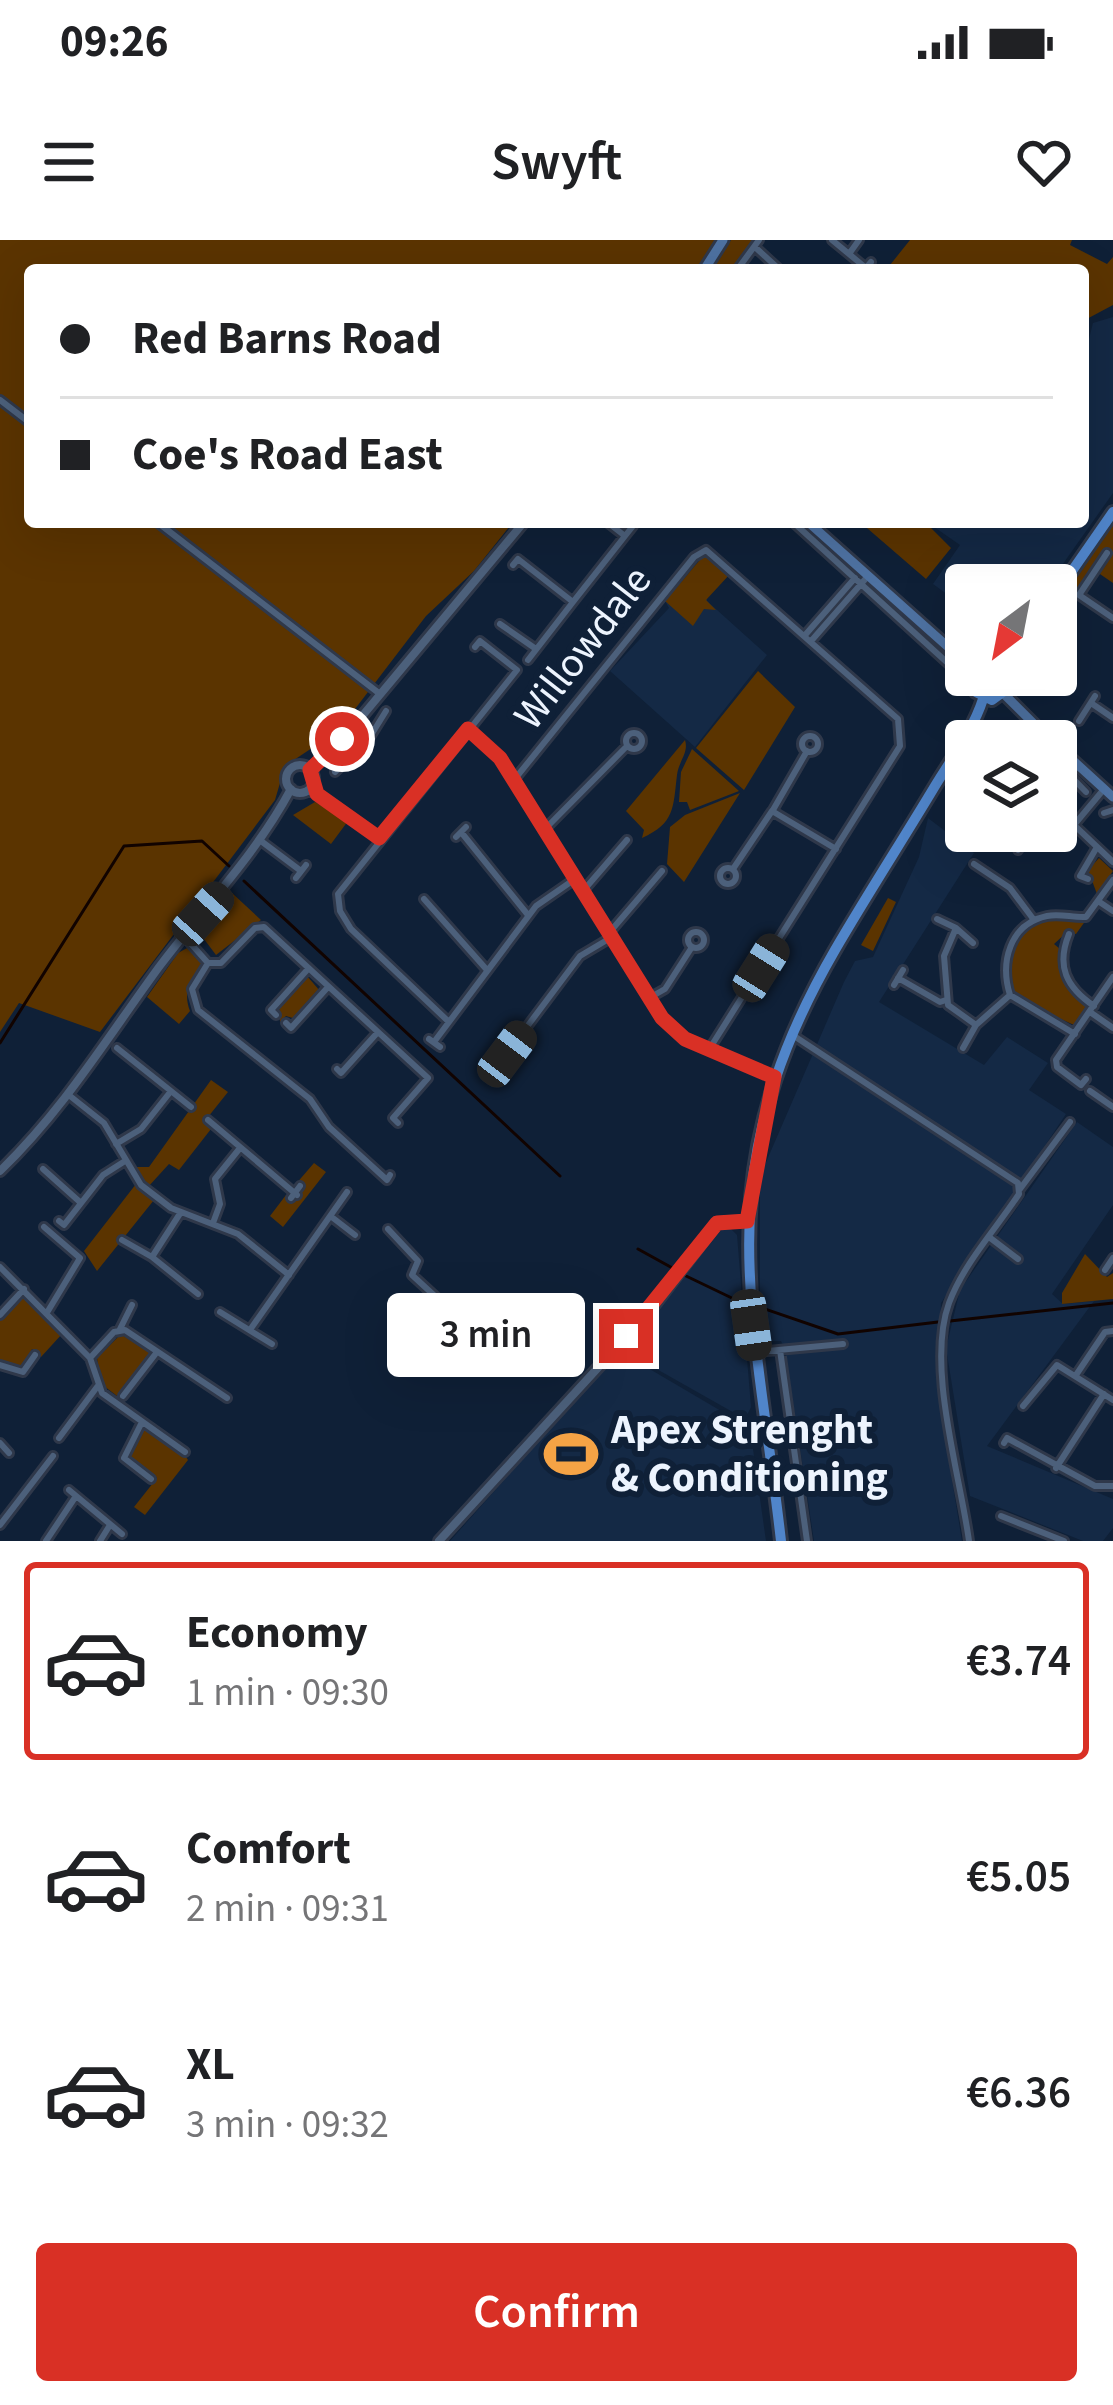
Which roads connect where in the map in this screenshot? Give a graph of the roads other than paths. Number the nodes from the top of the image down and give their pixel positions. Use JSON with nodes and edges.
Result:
{"nodes":[{"id":1,"x":832,"y":240,"type":"edge"},
{"id":2,"x":859,"y":240,"type":"edge"},
{"id":3,"x":849,"y":254,"type":"junction"},
{"id":4,"x":861,"y":264,"type":"edge"},
{"id":5,"x":0,"y":400,"type":"edge"},
{"id":6,"x":24,"y":418,"type":"edge"},
{"id":7,"x":1113,"y":512,"type":"edge"},
{"id":8,"x":166,"y":528,"type":"edge"},
{"id":9,"x":519,"y":528,"type":"edge"},
{"id":10,"x":615,"y":528,"type":"edge"},
{"id":11,"x":631,"y":528,"type":"edge"},
{"id":12,"x":801,"y":528,"type":"edge"},
{"id":13,"x":814,"y":528,"type":"edge"},
{"id":14,"x":625,"y":536,"type":"junction"},
{"id":15,"x":1107,"y":553,"type":"dead end"},
{"id":16,"x":518,"y":559,"type":"dead end"},
{"id":17,"x":1077,"y":564,"type":"edge"},
{"id":18,"x":862,"y":577,"type":"junction"},
{"id":19,"x":572,"y":602,"type":"junction"},
{"id":20,"x":1113,"y":618,"type":"edge"},
{"id":21,"x":500,"y":624,"type":"dead end"},
{"id":22,"x":809,"y":637,"type":"junction"},
{"id":23,"x":945,"y":646,"type":"edge"},
{"id":24,"x":475,"y":647,"type":"dead end"},
{"id":25,"x":536,"y":650,"type":"junction"},
{"id":26,"x":945,"y":653,"type":"edge"},
{"id":27,"x":528,"y":660,"type":"dead end"},
{"id":28,"x":380,"y":694,"type":"junction"},
{"id":29,"x":981,"y":696,"type":"edge"},
{"id":30,"x":996,"y":696,"type":"edge"},
{"id":31,"x":1006,"y":696,"type":"edge"},
{"id":32,"x":983,"y":699,"type":"junction"},
{"id":33,"x":1113,"y":704,"type":"edge"},
{"id":34,"x":386,"y":711,"type":"dead end"},
{"id":35,"x":1110,"y":715,"type":"edge"},
{"id":36,"x":1031,"y":720,"type":"edge"},
{"id":37,"x":1079,"y":721,"type":"dead end"},
{"id":38,"x":352,"y":728,"type":"junction"},
{"id":39,"x":468,"y":729,"type":"junction"},
{"id":40,"x":368,"y":740,"type":"junction"},
{"id":41,"x":627,"y":746,"type":"dead end"},
{"id":42,"x":807,"y":751,"type":"dead end"},
{"id":43,"x":1077,"y":764,"type":"edge"},
{"id":44,"x":310,"y":770,"type":"junction"},
{"id":45,"x":336,"y":773,"type":"dead end"},
{"id":46,"x":514,"y":780,"type":"junction"},
{"id":47,"x":313,"y":782,"type":"junction"},
{"id":48,"x":1077,"y":783,"type":"edge"},
{"id":49,"x":291,"y":789,"type":"junction"},
{"id":50,"x":305,"y":791,"type":"junction"},
{"id":51,"x":1086,"y":792,"type":"dead end"},
{"id":52,"x":1109,"y":793,"type":"edge"},
{"id":53,"x":317,"y":794,"type":"junction"},
{"id":54,"x":772,"y":811,"type":"junction"},
{"id":55,"x":1077,"y":822,"type":"edge"},
{"id":56,"x":1077,"y":828,"type":"edge"},
{"id":57,"x":544,"y":830,"type":"junction"},
{"id":58,"x":461,"y":832,"type":"dead end"},
{"id":59,"x":379,"y":838,"type":"junction"},
{"id":60,"x":627,"y":840,"type":"dead end"},
{"id":61,"x":261,"y":841,"type":"junction"},
{"id":62,"x":1097,"y":847,"type":"junction"},
{"id":63,"x":836,"y":849,"type":"junction"},
{"id":64,"x":1113,"y":862,"type":"edge"},
{"id":65,"x":974,"y":863,"type":"dead end"},
{"id":66,"x":733,"y":869,"type":"dead end"},
{"id":67,"x":301,"y":871,"type":"dead end"},
{"id":68,"x":663,"y":871,"type":"dead end"},
{"id":69,"x":575,"y":879,"type":"junction"},
{"id":70,"x":1088,"y":879,"type":"dead end"},
{"id":71,"x":1113,"y":880,"type":"edge"},
{"id":72,"x":583,"y":892,"type":"junction"},
{"id":73,"x":424,"y":899,"type":"dead end"},
{"id":74,"x":1098,"y":901,"type":"junction"},
{"id":75,"x":1113,"y":911,"type":"edge"},
{"id":76,"x":528,"y":916,"type":"junction"},
{"id":77,"x":937,"y":919,"type":"dead end"},
{"id":78,"x":1034,"y":920,"type":"junction"},
{"id":79,"x":956,"y":928,"type":"junction"},
{"id":80,"x":1069,"y":934,"type":"dead end"},
{"id":81,"x":610,"y":935,"type":"junction"},
{"id":82,"x":184,"y":936,"type":"junction"},
{"id":83,"x":973,"y":943,"type":"dead end"},
{"id":84,"x":692,"y":947,"type":"dead end"},
{"id":85,"x":208,"y":963,"type":"junction"},
{"id":86,"x":308,"y":968,"type":"junction"},
{"id":87,"x":487,"y":970,"type":"junction"},
{"id":88,"x":1113,"y":977,"type":"edge"},
{"id":89,"x":898,"y":978,"type":"dead end"},
{"id":90,"x":328,"y":986,"type":"junction"},
{"id":91,"x":1010,"y":995,"type":"junction"},
{"id":92,"x":649,"y":998,"type":"junction"},
{"id":93,"x":946,"y":1000,"type":"junction"},
{"id":94,"x":1092,"y":1009,"type":"junction"},
{"id":95,"x":277,"y":1015,"type":"dead end"},
{"id":96,"x":449,"y":1022,"type":"junction"},
{"id":97,"x":286,"y":1023,"type":"dead end"},
{"id":98,"x":976,"y":1025,"type":"junction"},
{"id":99,"x":1113,"y":1028,"type":"edge"},
{"id":100,"x":378,"y":1032,"type":"junction"},
{"id":101,"x":1075,"y":1034,"type":"junction"},
{"id":102,"x":790,"y":1035,"type":"junction"},
{"id":103,"x":434,"y":1043,"type":"dead end"},
{"id":104,"x":118,"y":1048,"type":"dead end"},
{"id":105,"x":710,"y":1048,"type":"junction"},
{"id":106,"x":964,"y":1048,"type":"dead end"},
{"id":107,"x":502,"y":1060,"type":"dead end"},
{"id":108,"x":338,"y":1069,"type":"dead end"},
{"id":109,"x":774,"y":1077,"type":"junction"},
{"id":110,"x":1086,"y":1079,"type":"dead end"},
{"id":111,"x":171,"y":1090,"type":"junction"},
{"id":112,"x":1090,"y":1090,"type":"dead end"},
{"id":113,"x":70,"y":1096,"type":"junction"},
{"id":114,"x":191,"y":1107,"type":"dead end"},
{"id":115,"x":1113,"y":1107,"type":"edge"},
{"id":116,"x":208,"y":1120,"type":"dead end"},
{"id":117,"x":1070,"y":1122,"type":"dead end"},
{"id":118,"x":398,"y":1123,"type":"dead end"},
{"id":119,"x":116,"y":1144,"type":"junction"},
{"id":120,"x":240,"y":1148,"type":"junction"},
{"id":121,"x":125,"y":1160,"type":"junction"},
{"id":122,"x":43,"y":1169,"type":"dead end"},
{"id":123,"x":0,"y":1171,"type":"edge"},
{"id":124,"x":390,"y":1175,"type":"dead end"},
{"id":125,"x":1020,"y":1189,"type":"junction"},
{"id":126,"x":347,"y":1192,"type":"dead end"},
{"id":127,"x":296,"y":1193,"type":"dead end"},
{"id":128,"x":81,"y":1203,"type":"junction"},
{"id":129,"x":181,"y":1212,"type":"junction"},
{"id":130,"x":333,"y":1218,"type":"junction"},
{"id":131,"x":747,"y":1221,"type":"junction"},
{"id":132,"x":59,"y":1222,"type":"dead end"},
{"id":133,"x":213,"y":1224,"type":"junction"},
{"id":134,"x":44,"y":1227,"type":"dead end"},
{"id":135,"x":388,"y":1229,"type":"dead end"},
{"id":136,"x":355,"y":1235,"type":"dead end"},
{"id":137,"x":989,"y":1238,"type":"junction"},
{"id":138,"x":122,"y":1240,"type":"dead end"},
{"id":139,"x":152,"y":1257,"type":"junction"},
{"id":140,"x":1113,"y":1258,"type":"edge"},
{"id":141,"x":1018,"y":1259,"type":"dead end"},
{"id":142,"x":0,"y":1267,"type":"edge"},
{"id":143,"x":1105,"y":1270,"type":"dead end"},
{"id":144,"x":290,"y":1275,"type":"junction"},
{"id":145,"x":24,"y":1289,"type":"junction"},
{"id":146,"x":198,"y":1294,"type":"dead end"},
{"id":147,"x":132,"y":1306,"type":"dead end"},
{"id":148,"x":47,"y":1312,"type":"junction"},
{"id":149,"x":220,"y":1312,"type":"dead end"},
{"id":150,"x":0,"y":1315,"type":"edge"},
{"id":151,"x":462,"y":1321,"type":"dead end"},
{"id":152,"x":252,"y":1327,"type":"junction"},
{"id":153,"x":120,"y":1329,"type":"junction"},
{"id":154,"x":1113,"y":1331,"type":"edge"},
{"id":155,"x":272,"y":1344,"type":"dead end"},
{"id":156,"x":843,"y":1344,"type":"dead end"},
{"id":157,"x":780,"y":1350,"type":"junction"},
{"id":158,"x":158,"y":1352,"type":"junction"},
{"id":159,"x":754,"y":1352,"type":"junction"},
{"id":160,"x":35,"y":1355,"type":"dead end"},
{"id":161,"x":90,"y":1358,"type":"junction"},
{"id":162,"x":0,"y":1365,"type":"edge"},
{"id":163,"x":1076,"y":1375,"type":"junction"},
{"id":164,"x":97,"y":1387,"type":"junction"},
{"id":165,"x":1104,"y":1394,"type":"junction"},
{"id":166,"x":123,"y":1396,"type":"dead end"},
{"id":167,"x":227,"y":1398,"type":"dead end"},
{"id":168,"x":1113,"y":1400,"type":"edge"},
{"id":169,"x":1023,"y":1406,"type":"dead end"},
{"id":170,"x":142,"y":1422,"type":"junction"},
{"id":171,"x":58,"y":1438,"type":"dead end"},
{"id":172,"x":0,"y":1443,"type":"edge"},
{"id":173,"x":1004,"y":1443,"type":"dead end"},
{"id":174,"x":185,"y":1452,"type":"dead end"},
{"id":175,"x":9,"y":1453,"type":"dead end"},
{"id":176,"x":53,"y":1456,"type":"dead end"},
{"id":177,"x":1056,"y":1468,"type":"junction"},
{"id":178,"x":152,"y":1479,"type":"dead end"},
{"id":179,"x":1113,"y":1486,"type":"edge"},
{"id":180,"x":1001,"y":1516,"type":"dead end"},
{"id":181,"x":0,"y":1525,"type":"edge"},
{"id":182,"x":110,"y":1525,"type":"junction"},
{"id":183,"x":122,"y":1534,"type":"dead end"},
{"id":184,"x":46,"y":1541,"type":"edge"},
{"id":185,"x":100,"y":1541,"type":"edge"},
{"id":186,"x":439,"y":1541,"type":"edge"},
{"id":187,"x":781,"y":1541,"type":"edge"},
{"id":188,"x":806,"y":1541,"type":"edge"},
{"id":189,"x":969,"y":1541,"type":"edge"},
{"id":190,"x":1064,"y":1541,"type":"edge"}],
"edges":[{"from":1,"to":3,"type":"street"},
{"from":2,"to":3,"type":"street"},
{"from":3,"to":4,"type":"street"},
{"from":5,"to":6,"type":"street"},
{"from":7,"to":17,"type":"main road"},
{"from":8,"to":28,"type":"street"},
{"from":9,"to":28,"type":"street"},
{"from":10,"to":14,"type":"street"},
{"from":11,"to":14,"type":"street"},
{"from":12,"to":18,"type":"street"},
{"from":13,"to":18,"type":"main road"},
{"from":14,"to":19,"type":"street"},
{"from":15,"to":20,"type":"street"},
{"from":16,"to":19,"type":"street"},
{"from":18,"to":22,"type":"street"},
{"from":18,"to":23,"type":"main road"},
{"from":18,"to":26,"type":"street"},
{"from":19,"to":25,"type":"street"},
{"from":21,"to":25,"type":"street"},
{"from":22,"to":46,"type":"street","name":"Willowdale"},
{"from":22,"to":63,"type":"street"},
{"from":24,"to":39,"type":"street"},
{"from":25,"to":27,"type":"street"},
{"from":28,"to":38,"type":"street"},
{"from":29,"to":32,"type":"main road"},
{"from":30,"to":32,"type":"main road"},
{"from":31,"to":36,"type":"main road"},
{"from":32,"to":102,"type":"main road"},
{"from":33,"to":35,"type":"street"},
{"from":34,"to":40,"type":"street"},
{"from":35,"to":37,"type":"street"},
{"from":38,"to":40,"type":"street"},
{"from":38,"to":44,"type":"street"},
{"from":39,"to":46,"type":"street"},
{"from":39,"to":59,"type":"street"},
{"from":40,"to":45,"type":"street"},
{"from":41,"to":57,"type":"street"},
{"from":42,"to":54,"type":"street"},
{"from":43,"to":52,"type":"main road"},
{"from":44,"to":47,"type":"street"},
{"from":44,"to":49,"type":"street"},
{"from":46,"to":57,"type":"street"},
{"from":47,"to":50,"type":"street"},
{"from":47,"to":53,"type":"street"},
{"from":48,"to":51,"type":"street"},
{"from":49,"to":50,"type":"street"},
{"from":49,"to":61,"type":"street"},
{"from":50,"to":53,"type":"street"},
{"from":52,"to":55,"type":"street"},
{"from":53,"to":59,"type":"street"},
{"from":54,"to":63,"type":"street"},
{"from":54,"to":66,"type":"street"},
{"from":56,"to":62,"type":"street"},
{"from":57,"to":69,"type":"street"},
{"from":58,"to":76,"type":"street"},
{"from":59,"to":96,"type":"street"},
{"from":60,"to":72,"type":"street"},
{"from":61,"to":67,"type":"street"},
{"from":61,"to":82,"type":"street"},
{"from":62,"to":64,"type":"street"},
{"from":62,"to":70,"type":"street"},
{"from":63,"to":105,"type":"street"},
{"from":65,"to":78,"type":"street"},
{"from":68,"to":81,"type":"street"},
{"from":69,"to":72,"type":"street"},
{"from":69,"to":76,"type":"street"},
{"from":71,"to":74,"type":"street"},
{"from":72,"to":81,"type":"street"},
{"from":73,"to":87,"type":"street"},
{"from":74,"to":75,"type":"street"},
{"from":74,"to":78,"type":"street"},
{"from":76,"to":87,"type":"street"},
{"from":77,"to":79,"type":"street"},
{"from":78,"to":91,"type":"street"},
{"from":79,"to":83,"type":"street"},
{"from":79,"to":93,"type":"street"},
{"from":80,"to":94,"type":"street"},
{"from":81,"to":92,"type":"street"},
{"from":81,"to":107,"type":"street"},
{"from":82,"to":85,"type":"street"},
{"from":82,"to":113,"type":"street"},
{"from":84,"to":92,"type":"street"},
{"from":85,"to":86,"type":"street"},
{"from":85,"to":124,"type":"street"},
{"from":86,"to":90,"type":"street"},
{"from":86,"to":95,"type":"street"},
{"from":87,"to":96,"type":"street"},
{"from":88,"to":94,"type":"street"},
{"from":89,"to":93,"type":"street"},
{"from":90,"to":97,"type":"street"},
{"from":90,"to":100,"type":"street"},
{"from":91,"to":98,"type":"street"},
{"from":91,"to":101,"type":"street"},
{"from":92,"to":105,"type":"street"},
{"from":93,"to":98,"type":"street"},
{"from":94,"to":99,"type":"street"},
{"from":94,"to":101,"type":"street"},
{"from":96,"to":103,"type":"street"},
{"from":98,"to":106,"type":"street"},
{"from":100,"to":108,"type":"street"},
{"from":100,"to":118,"type":"street"},
{"from":101,"to":110,"type":"street"},
{"from":102,"to":109,"type":"main road"},
{"from":102,"to":125,"type":"street"},
{"from":104,"to":111,"type":"street"},
{"from":105,"to":109,"type":"street"},
{"from":109,"to":131,"type":"main road"},
{"from":111,"to":114,"type":"street"},
{"from":111,"to":119,"type":"street"},
{"from":112,"to":115,"type":"street"},
{"from":113,"to":119,"type":"street"},
{"from":113,"to":123,"type":"street"},
{"from":116,"to":120,"type":"street"},
{"from":117,"to":125,"type":"street"},
{"from":119,"to":121,"type":"street"},
{"from":120,"to":127,"type":"street"},
{"from":120,"to":133,"type":"street"},
{"from":121,"to":128,"type":"street"},
{"from":121,"to":129,"type":"street"},
{"from":122,"to":128,"type":"street"},
{"from":125,"to":137,"type":"street"},
{"from":126,"to":130,"type":"street"},
{"from":128,"to":132,"type":"street"},
{"from":129,"to":133,"type":"street"},
{"from":129,"to":139,"type":"street"},
{"from":130,"to":136,"type":"street"},
{"from":130,"to":144,"type":"street"},
{"from":131,"to":159,"type":"main road"},
{"from":131,"to":186,"type":"street"},
{"from":133,"to":144,"type":"street"},
{"from":134,"to":148,"type":"street"},
{"from":135,"to":151,"type":"street"},
{"from":137,"to":141,"type":"street"},
{"from":137,"to":189,"type":"street"},
{"from":138,"to":139,"type":"street"},
{"from":139,"to":146,"type":"street"},
{"from":140,"to":143,"type":"street"},
{"from":142,"to":145,"type":"street"},
{"from":144,"to":152,"type":"street"},
{"from":145,"to":148,"type":"street"},
{"from":145,"to":150,"type":"street"},
{"from":147,"to":153,"type":"street"},
{"from":148,"to":161,"type":"street"},
{"from":149,"to":152,"type":"street"},
{"from":152,"to":155,"type":"street"},
{"from":153,"to":158,"type":"street"},
{"from":153,"to":161,"type":"street"},
{"from":154,"to":163,"type":"street"},
{"from":156,"to":157,"type":"street"},
{"from":157,"to":159,"type":"street"},
{"from":157,"to":188,"type":"street"},
{"from":158,"to":166,"type":"street"},
{"from":158,"to":167,"type":"street"},
{"from":159,"to":187,"type":"main road"},
{"from":160,"to":162,"type":"street"},
{"from":161,"to":164,"type":"street"},
{"from":163,"to":165,"type":"street"},
{"from":163,"to":169,"type":"street"},
{"from":164,"to":170,"type":"street"},
{"from":164,"to":171,"type":"street"},
{"from":165,"to":168,"type":"street"},
{"from":165,"to":177,"type":"street"},
{"from":170,"to":174,"type":"street"},
{"from":170,"to":178,"type":"street"},
{"from":172,"to":175,"type":"street"},
{"from":173,"to":177,"type":"street"},
{"from":176,"to":181,"type":"street"},
{"from":177,"to":179,"type":"street"},
{"from":180,"to":190,"type":"street"},
{"from":182,"to":183,"type":"street"},
{"from":182,"to":184,"type":"street"},
{"from":182,"to":185,"type":"street"}]}
